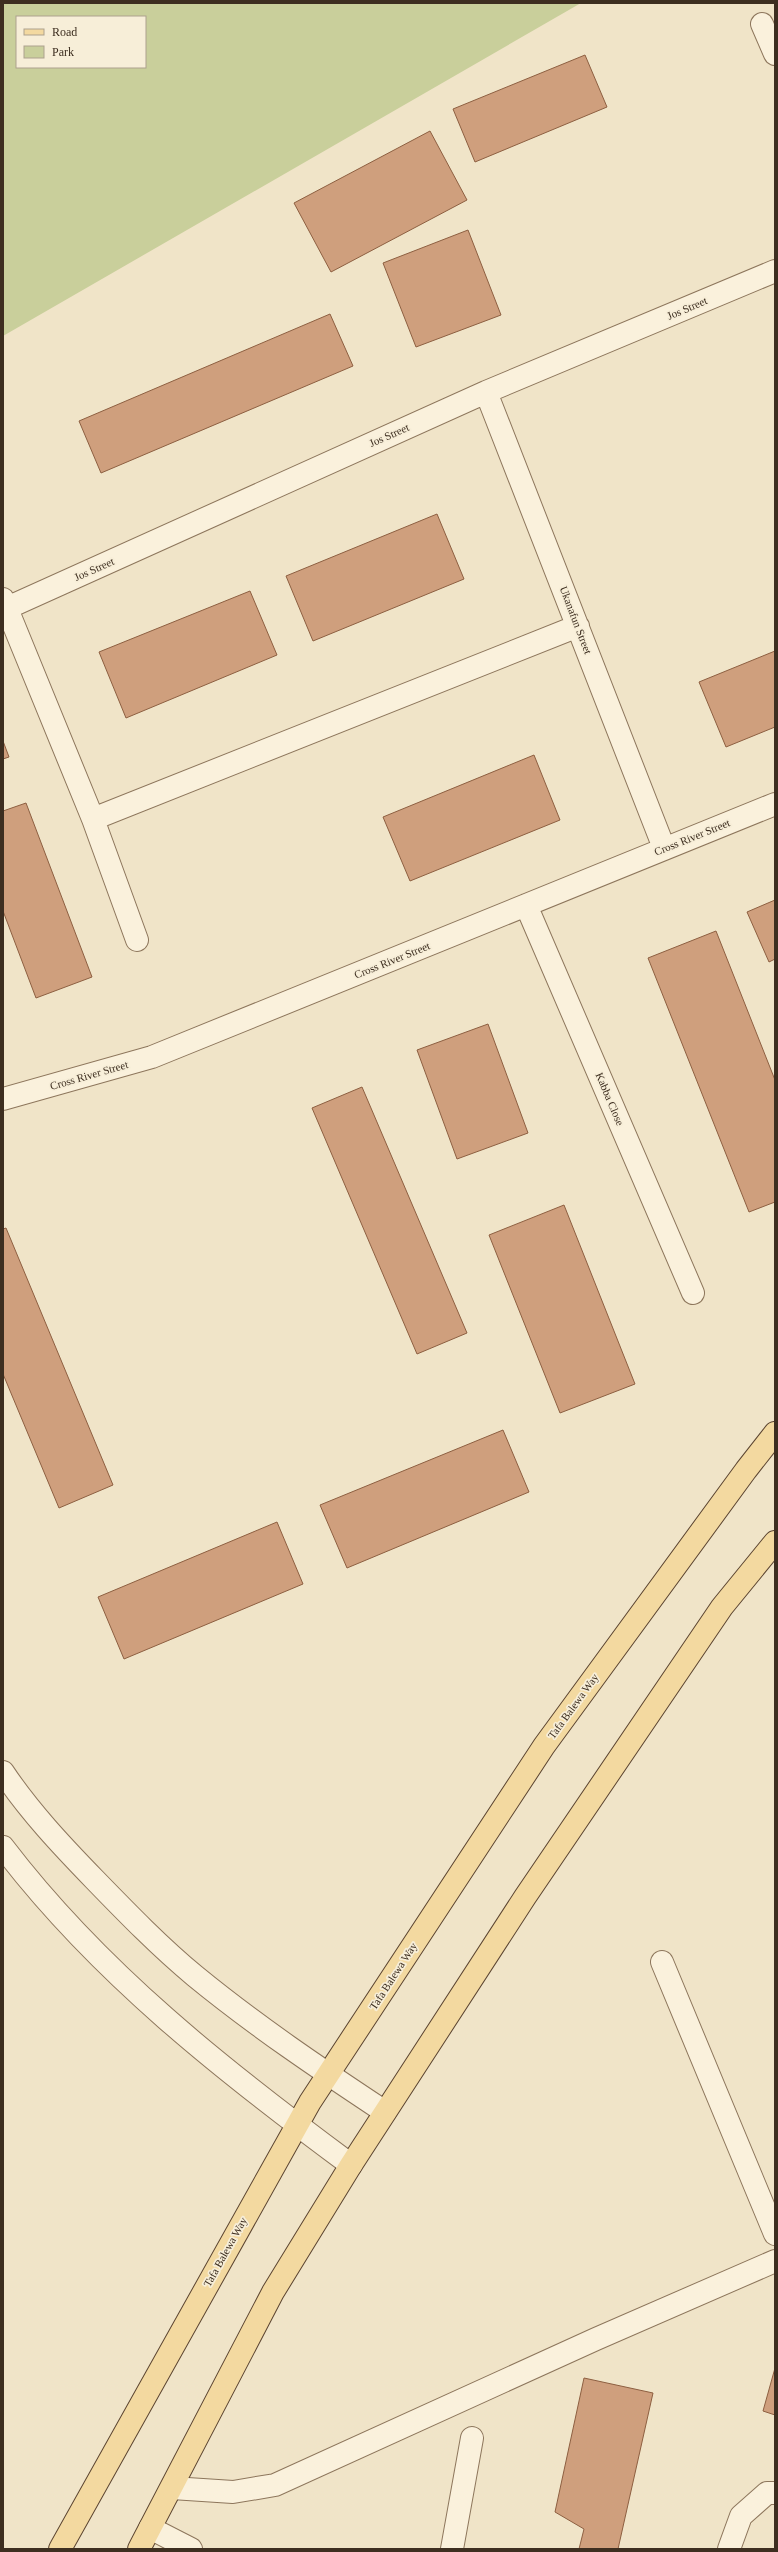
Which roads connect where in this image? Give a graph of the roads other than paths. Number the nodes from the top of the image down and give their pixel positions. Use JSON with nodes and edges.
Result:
{"nodes":[{"id":1,"x":762,"y":24,"type":"dead end"},
{"id":2,"x":775,"y":54,"type":"edge"},
{"id":3,"x":775,"y":271,"type":"edge"},
{"id":4,"x":486,"y":392,"type":"junction"},
{"id":5,"x":5,"y":603,"type":"edge"},
{"id":6,"x":578,"y":626,"type":"junction"},
{"id":7,"x":775,"y":804,"type":"edge"},
{"id":8,"x":93,"y":819,"type":"junction"},
{"id":9,"x":664,"y":848,"type":"junction"},
{"id":10,"x":526,"y":905,"type":"junction"},
{"id":11,"x":137,"y":940,"type":"dead end"},
{"id":12,"x":3,"y":1099,"type":"edge"},
{"id":13,"x":693,"y":1293,"type":"dead end"},
{"id":14,"x":775,"y":1433,"type":"edge"},
{"id":15,"x":775,"y":1542,"type":"edge"},
{"id":16,"x":3,"y":1772,"type":"edge"},
{"id":17,"x":3,"y":1847,"type":"edge"},
{"id":18,"x":662,"y":1962,"type":"dead end"},
{"id":19,"x":328,"y":2075,"type":"junction"},
{"id":20,"x":385,"y":2112,"type":"junction"},
{"id":21,"x":296,"y":2124,"type":"junction"},
{"id":22,"x":351,"y":2165,"type":"junction"},
{"id":23,"x":775,"y":2234,"type":"edge"},
{"id":24,"x":775,"y":2261,"type":"edge"},
{"id":25,"x":472,"y":2438,"type":"dead end"},
{"id":26,"x":172,"y":2488,"type":"junction"},
{"id":27,"x":775,"y":2493,"type":"edge"},
{"id":28,"x":150,"y":2528,"type":"junction"},
{"id":29,"x":60,"y":2549,"type":"edge"},
{"id":30,"x":139,"y":2549,"type":"edge"},
{"id":31,"x":191,"y":2549,"type":"edge"},
{"id":32,"x":452,"y":2549,"type":"edge"},
{"id":33,"x":729,"y":2549,"type":"edge"}],
"edges":[{"from":1,"to":2,"type":"street"},
{"from":3,"to":4,"type":"street","name":"Jos Street"},
{"from":4,"to":5,"type":"street","name":"Jos Street"},
{"from":4,"to":6,"type":"street","name":"Ukanafun Street"},
{"from":5,"to":8,"type":"street"},
{"from":6,"to":8,"type":"street"},
{"from":6,"to":9,"type":"street","name":"Ukanafun Street"},
{"from":7,"to":9,"type":"street","name":"Cross River Street"},
{"from":8,"to":11,"type":"street"},
{"from":9,"to":10,"type":"street","name":"Cross River Street"},
{"from":10,"to":12,"type":"street","name":"Cross River Street"},
{"from":10,"to":13,"type":"street","name":"Kabba Close"},
{"from":14,"to":19,"type":"main road","name":"Tafa Balewa Way"},
{"from":15,"to":20,"type":"main road"},
{"from":16,"to":19,"type":"street"},
{"from":17,"to":21,"type":"street"},
{"from":18,"to":23,"type":"street"},
{"from":19,"to":20,"type":"street"},
{"from":19,"to":21,"type":"main road","name":"Tafa Balewa Way"},
{"from":20,"to":22,"type":"main road"},
{"from":21,"to":22,"type":"street"},
{"from":21,"to":29,"type":"main road","name":"Tafa Balewa Way"},
{"from":22,"to":26,"type":"main road"},
{"from":24,"to":26,"type":"street"},
{"from":25,"to":32,"type":"street"},
{"from":26,"to":28,"type":"main road"},
{"from":27,"to":33,"type":"street"},
{"from":28,"to":30,"type":"main road"},
{"from":28,"to":31,"type":"street"}]}
